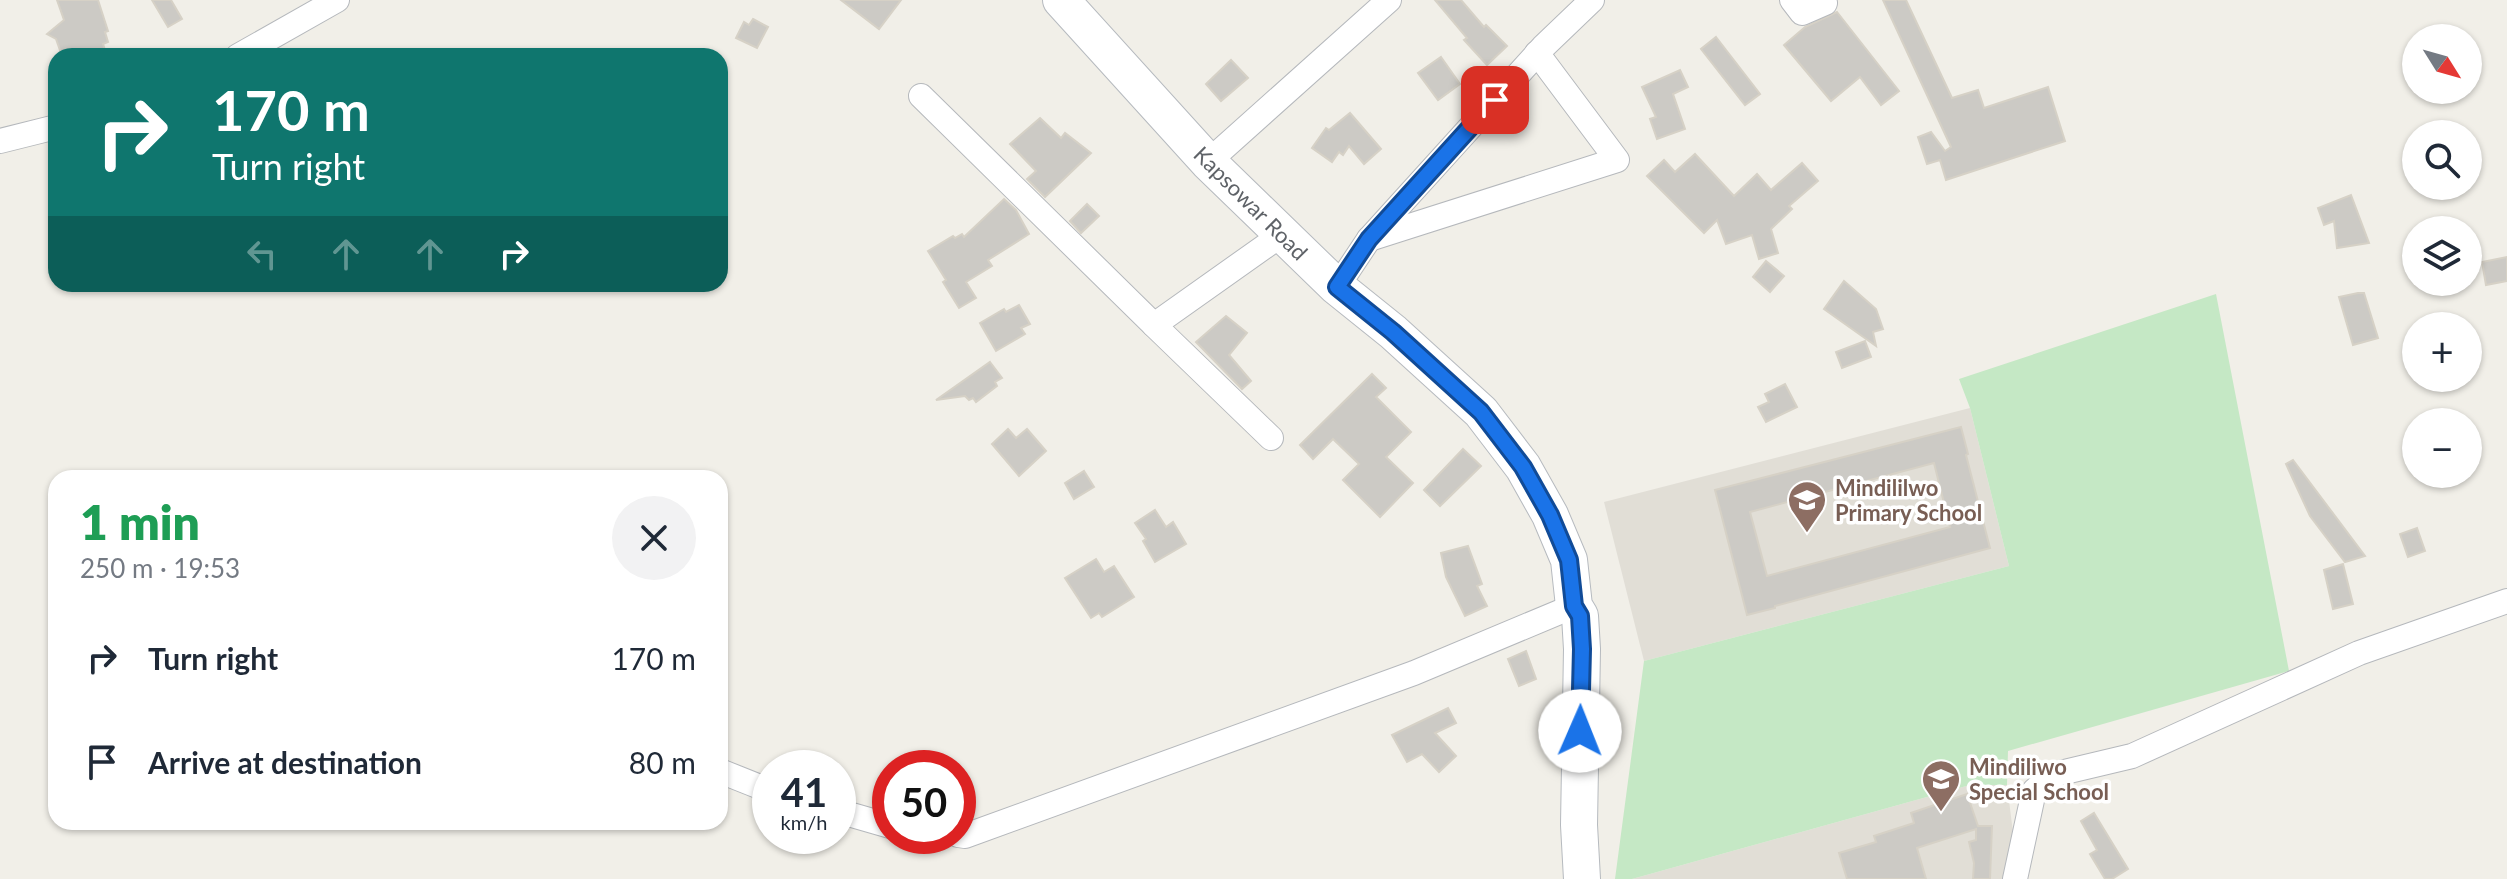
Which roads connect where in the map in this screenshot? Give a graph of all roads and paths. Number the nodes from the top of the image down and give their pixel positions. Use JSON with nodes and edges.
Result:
{"nodes":[{"id":1,"x":337,"y":0,"type":"edge"},
{"id":2,"x":1061,"y":0,"type":"edge"},
{"id":3,"x":1389,"y":0,"type":"edge"},
{"id":4,"x":1592,"y":0,"type":"edge"},
{"id":5,"x":1792,"y":0,"type":"edge"},
{"id":6,"x":1825,"y":3,"type":"dead end"},
{"id":7,"x":252,"y":48,"type":"edge"},
{"id":8,"x":1537,"y":53,"type":"junction"},
{"id":9,"x":921,"y":96,"type":"dead end"},
{"id":10,"x":48,"y":129,"type":"edge"},
{"id":11,"x":0,"y":141,"type":"edge"},
{"id":12,"x":1208,"y":162,"type":"junction"},
{"id":13,"x":1281,"y":235,"type":"junction"},
{"id":14,"x":1369,"y":239,"type":"junction"},
{"id":15,"x":1337,"y":287,"type":"junction"},
{"id":16,"x":1154,"y":325,"type":"junction"},
{"id":17,"x":1271,"y":438,"type":"dead end"},
{"id":18,"x":2507,"y":601,"type":"edge"},
{"id":19,"x":1574,"y":606,"type":"junction"},
{"id":20,"x":728,"y":774,"type":"edge"},
{"id":21,"x":752,"y":784,"type":"edge"},
{"id":22,"x":976,"y":832,"type":"edge"},
{"id":23,"x":1582,"y":879,"type":"edge"},
{"id":24,"x":2015,"y":879,"type":"edge"}],
"edges":[{"from":1,"to":7,"type":"street"},
{"from":2,"to":12,"type":"main road","name":"Kapsowar Road"},
{"from":3,"to":12,"type":"street"},
{"from":4,"to":8,"type":"street"},
{"from":5,"to":6,"type":"street"},
{"from":8,"to":14,"type":"street"},
{"from":8,"to":14,"type":"street"},
{"from":9,"to":16,"type":"street"},
{"from":10,"to":11,"type":"street"},
{"from":12,"to":13,"type":"main road","name":"Kapsowar Road"},
{"from":13,"to":15,"type":"main road","name":"Kapsowar Road"},
{"from":13,"to":16,"type":"street"},
{"from":14,"to":15,"type":"street"},
{"from":15,"to":19,"type":"main road","name":"Kapsowar Road"},
{"from":16,"to":17,"type":"street"},
{"from":18,"to":24,"type":"street"},
{"from":19,"to":22,"type":"street"},
{"from":19,"to":23,"type":"main road","name":"Kapsowar Road"},
{"from":20,"to":21,"type":"street"}]}
